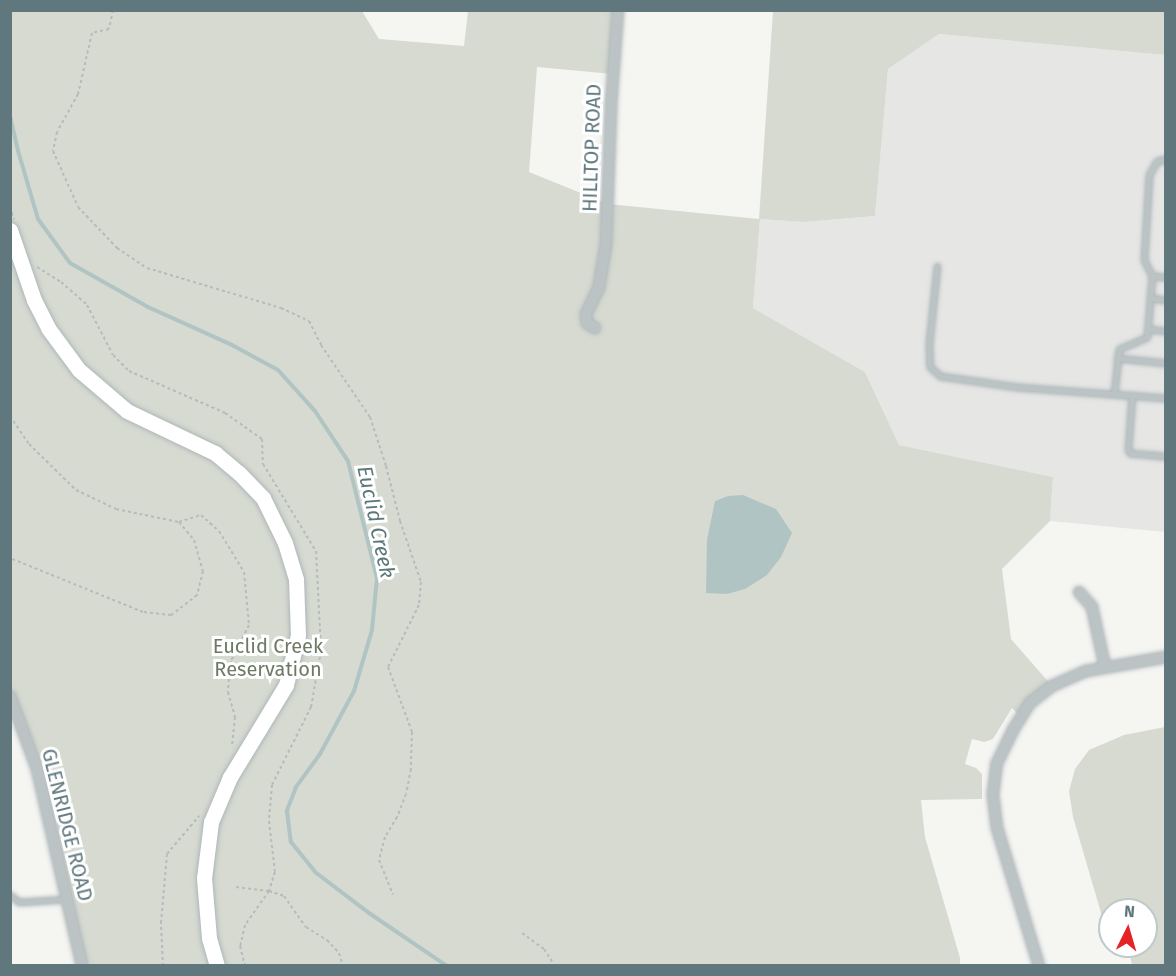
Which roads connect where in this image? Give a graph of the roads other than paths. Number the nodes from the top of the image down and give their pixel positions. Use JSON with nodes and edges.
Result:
{"nodes":[{"id":1,"x":618,"y":10,"type":"edge"},
{"id":2,"x":1166,"y":159,"type":"edge"},
{"id":3,"x":13,"y":227,"type":"edge"},
{"id":4,"x":937,"y":266,"type":"dead end"},
{"id":5,"x":1152,"y":276,"type":"junction"},
{"id":6,"x":1166,"y":277,"type":"edge"},
{"id":7,"x":1150,"y":298,"type":"junction"},
{"id":8,"x":1166,"y":300,"type":"edge"},
{"id":9,"x":595,"y":328,"type":"dead end"},
{"id":10,"x":1148,"y":329,"type":"junction"},
{"id":11,"x":1166,"y":331,"type":"edge"},
{"id":12,"x":1117,"y":358,"type":"junction"},
{"id":13,"x":1166,"y":363,"type":"edge"},
{"id":14,"x":1114,"y":394,"type":"junction"},
{"id":15,"x":1132,"y":395,"type":"junction"},
{"id":16,"x":1166,"y":398,"type":"edge"},
{"id":17,"x":1166,"y":456,"type":"edge"},
{"id":18,"x":1079,"y":591,"type":"dead end"},
{"id":19,"x":1166,"y":657,"type":"edge"},
{"id":20,"x":1105,"y":667,"type":"junction"},
{"id":21,"x":10,"y":696,"type":"edge"},
{"id":22,"x":10,"y":895,"type":"edge"},
{"id":23,"x":67,"y":899,"type":"junction"},
{"id":24,"x":82,"y":966,"type":"edge"},
{"id":25,"x":217,"y":966,"type":"edge"},
{"id":26,"x":1038,"y":966,"type":"edge"}],
"edges":[{"from":1,"to":9,"type":"street","name":"HILLTOP ROAD"},
{"from":2,"to":5,"type":"lane"},
{"from":3,"to":25,"type":"street"},
{"from":4,"to":14,"type":"lane"},
{"from":5,"to":6,"type":"lane"},
{"from":5,"to":7,"type":"lane"},
{"from":7,"to":8,"type":"lane"},
{"from":7,"to":10,"type":"lane"},
{"from":10,"to":11,"type":"lane"},
{"from":10,"to":12,"type":"lane"},
{"from":12,"to":13,"type":"lane"},
{"from":12,"to":14,"type":"lane"},
{"from":14,"to":15,"type":"lane"},
{"from":15,"to":16,"type":"lane"},
{"from":15,"to":17,"type":"lane"},
{"from":18,"to":20,"type":"street"},
{"from":19,"to":20,"type":"street"},
{"from":20,"to":26,"type":"street"},
{"from":21,"to":23,"type":"street","name":"GLENRIDGE ROAD"},
{"from":22,"to":23,"type":"lane"},
{"from":23,"to":24,"type":"street","name":"GLENRIDGE ROAD"}]}
